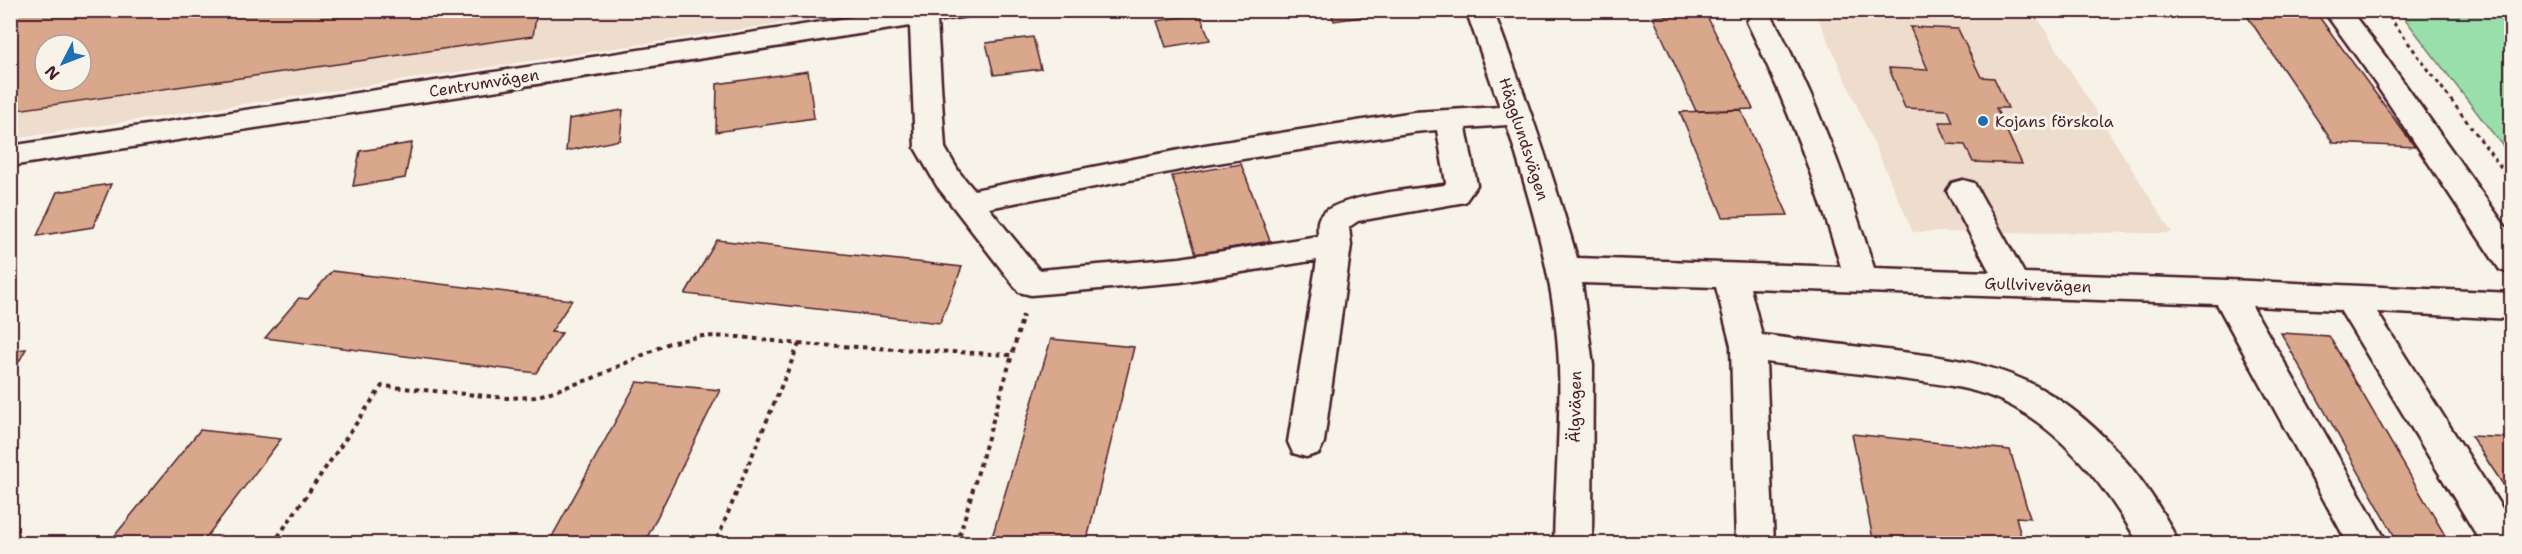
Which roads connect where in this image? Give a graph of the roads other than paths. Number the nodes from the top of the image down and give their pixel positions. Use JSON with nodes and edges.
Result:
{"nodes":[{"id":1,"x":957,"y":10,"type":"edge"},
{"id":2,"x":1479,"y":10,"type":"edge"},
{"id":3,"x":2336,"y":10,"type":"edge"},
{"id":4,"x":923,"y":16,"type":"junction"},
{"id":5,"x":1761,"y":22,"type":"dead end"},
{"id":6,"x":1518,"y":115,"type":"junction"},
{"id":7,"x":1450,"y":121,"type":"junction"},
{"id":8,"x":10,"y":156,"type":"edge"},
{"id":9,"x":1963,"y":191,"type":"dead end"},
{"id":10,"x":967,"y":202,"type":"junction"},
{"id":11,"x":1335,"y":245,"type":"junction"},
{"id":12,"x":2511,"y":262,"type":"edge"},
{"id":13,"x":1564,"y":270,"type":"junction"},
{"id":14,"x":1730,"y":275,"type":"junction"},
{"id":15,"x":1861,"y":279,"type":"junction"},
{"id":16,"x":2013,"y":284,"type":"junction"},
{"id":17,"x":2227,"y":292,"type":"junction"},
{"id":18,"x":2351,"y":299,"type":"junction"},
{"id":19,"x":2511,"y":306,"type":"edge"},
{"id":20,"x":1748,"y":346,"type":"junction"},
{"id":21,"x":1306,"y":442,"type":"dead end"},
{"id":22,"x":1573,"y":543,"type":"edge"},
{"id":23,"x":1755,"y":543,"type":"edge"},
{"id":24,"x":2160,"y":543,"type":"edge"},
{"id":25,"x":2369,"y":543,"type":"edge"},
{"id":26,"x":2503,"y":543,"type":"edge"}],
"edges":[{"from":1,"to":4,"type":"street","name":"Centrumvägen"},
{"from":2,"to":6,"type":"street","name":"Hägglundsvägen"},
{"from":3,"to":12,"type":"street"},
{"from":4,"to":8,"type":"street","name":"Centrumvägen"},
{"from":4,"to":10,"type":"street"},
{"from":5,"to":15,"type":"street"},
{"from":6,"to":7,"type":"street"},
{"from":6,"to":13,"type":"street","name":"Hägglundsvägen"},
{"from":7,"to":10,"type":"street"},
{"from":7,"to":11,"type":"street"},
{"from":9,"to":16,"type":"street"},
{"from":10,"to":11,"type":"street"},
{"from":11,"to":21,"type":"street"},
{"from":13,"to":14,"type":"street","name":"Gullvivevägen"},
{"from":13,"to":22,"type":"street","name":"Älgvägen"},
{"from":14,"to":15,"type":"street","name":"Gullvivevägen"},
{"from":14,"to":20,"type":"street"},
{"from":15,"to":16,"type":"street","name":"Gullvivevägen"},
{"from":16,"to":17,"type":"street","name":"Gullvivevägen"},
{"from":17,"to":18,"type":"street","name":"Gullvivevägen"},
{"from":17,"to":25,"type":"street"},
{"from":18,"to":19,"type":"street","name":"Gullvivevägen"},
{"from":18,"to":26,"type":"street"},
{"from":20,"to":23,"type":"street"},
{"from":20,"to":24,"type":"street"}]}
